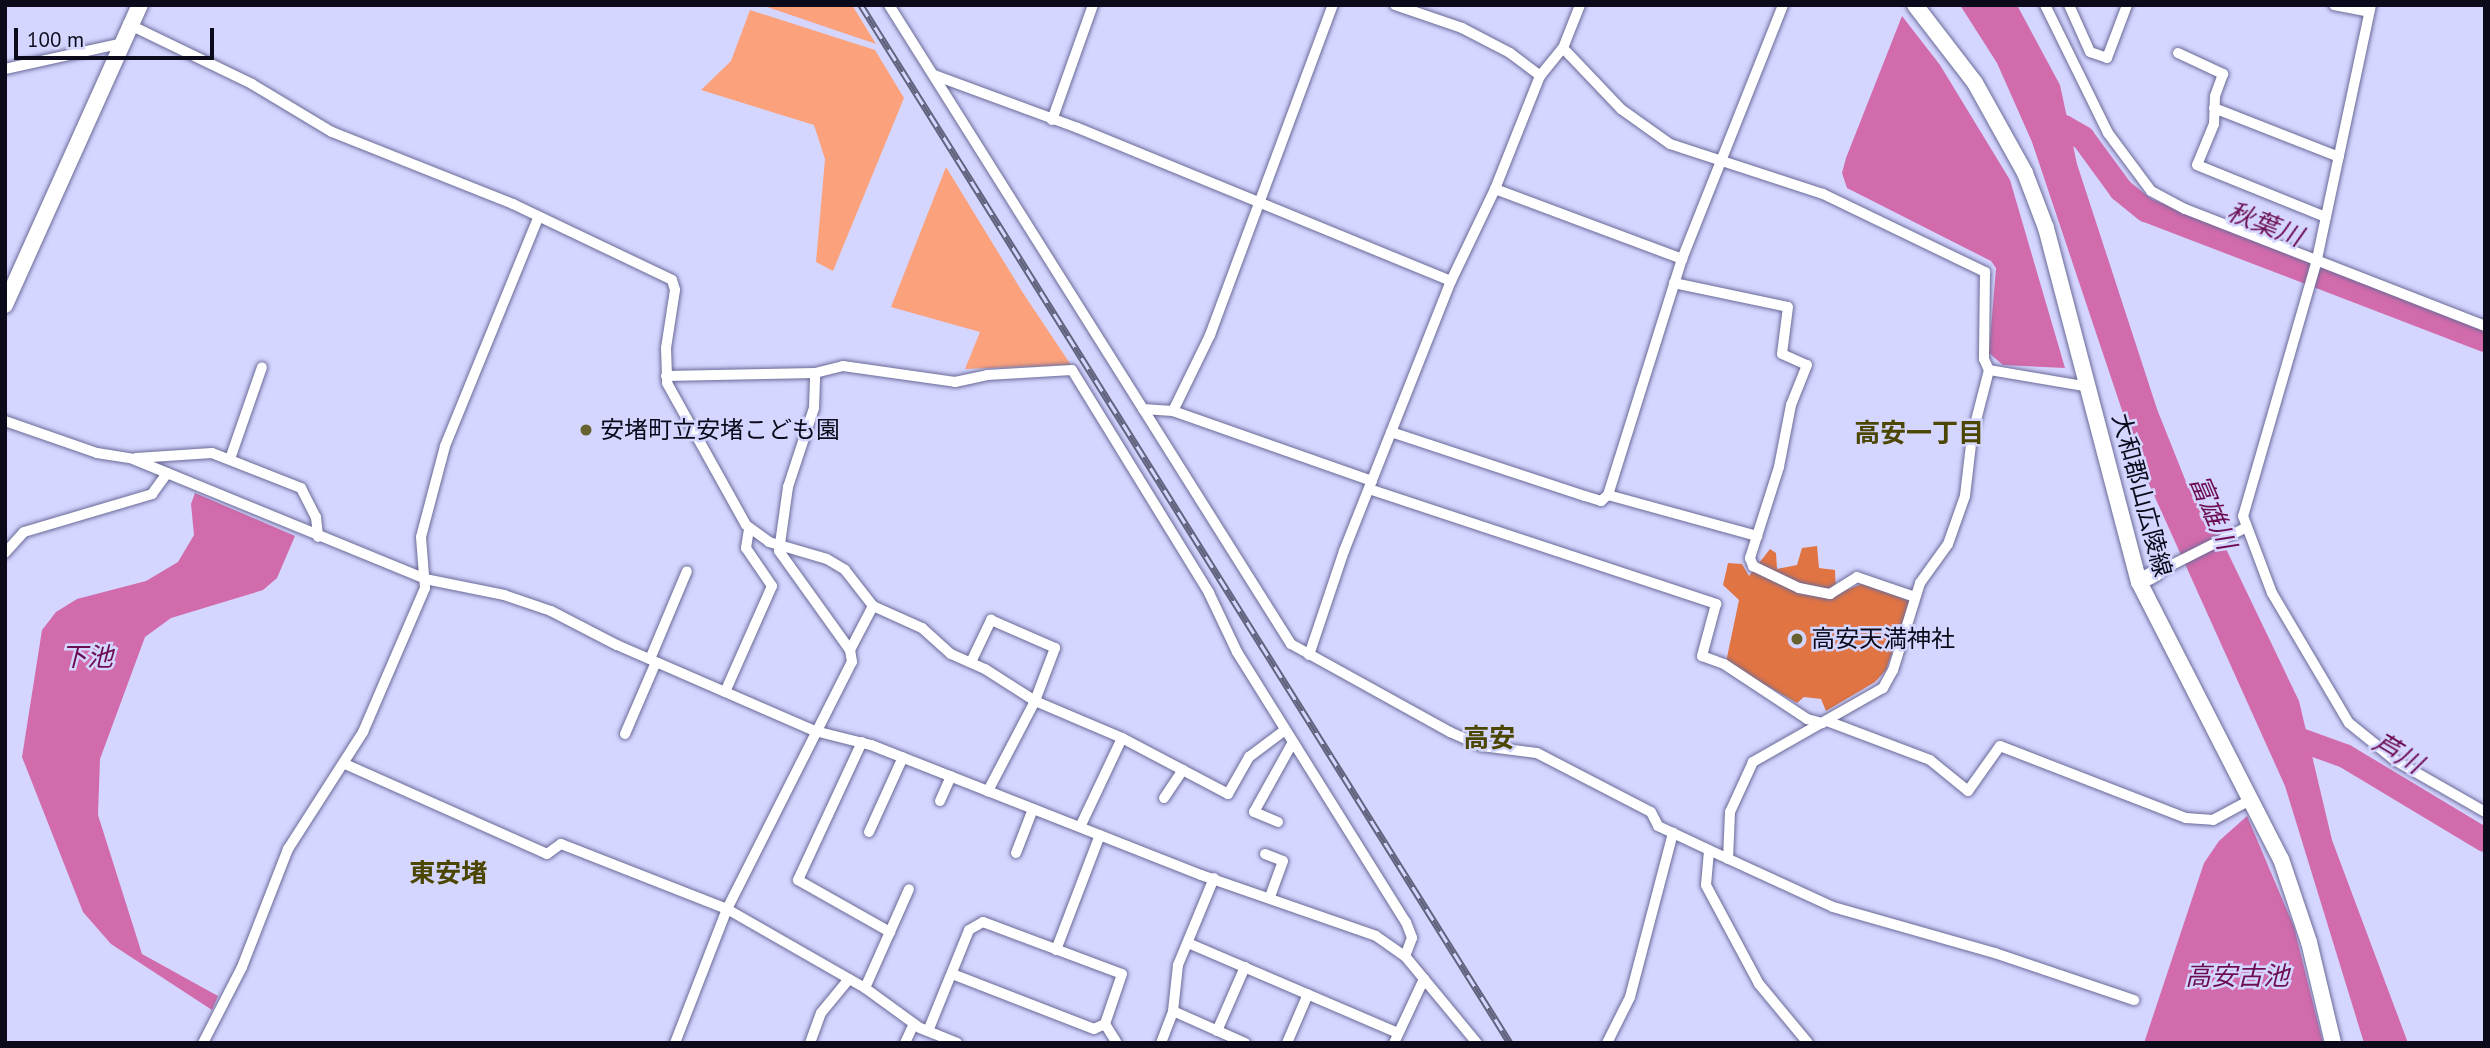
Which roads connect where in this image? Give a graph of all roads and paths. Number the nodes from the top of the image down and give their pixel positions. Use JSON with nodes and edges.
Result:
{"nodes":[{"id":1,"x":140,"y":5,"type":"edge"},
{"id":2,"x":889,"y":5,"type":"edge"},
{"id":3,"x":1093,"y":5,"type":"edge"},
{"id":4,"x":1333,"y":5,"type":"edge"},
{"id":5,"x":1395,"y":5,"type":"edge"},
{"id":6,"x":1580,"y":5,"type":"edge"},
{"id":7,"x":1783,"y":5,"type":"edge"},
{"id":8,"x":1915,"y":5,"type":"edge"},
{"id":9,"x":2045,"y":5,"type":"edge"},
{"id":10,"x":2069,"y":5,"type":"edge"},
{"id":11,"x":2127,"y":5,"type":"edge"},
{"id":12,"x":2334,"y":5,"type":"edge"},
{"id":13,"x":2370,"y":9,"type":"edge"},
{"id":14,"x":128,"y":24,"type":"junction"},
{"id":15,"x":119,"y":44,"type":"junction"},
{"id":16,"x":1563,"y":48,"type":"junction"},
{"id":17,"x":2178,"y":52,"type":"dead end"},
{"id":18,"x":5,"y":69,"type":"edge"},
{"id":19,"x":932,"y":74,"type":"junction"},
{"id":20,"x":1540,"y":76,"type":"junction"},
{"id":21,"x":2214,"y":108,"type":"junction"},
{"id":22,"x":1052,"y":120,"type":"junction"},
{"id":23,"x":2339,"y":157,"type":"junction"},
{"id":24,"x":1724,"y":161,"type":"junction"},
{"id":25,"x":1495,"y":189,"type":"junction"},
{"id":26,"x":1259,"y":205,"type":"junction"},
{"id":27,"x":2326,"y":217,"type":"junction"},
{"id":28,"x":538,"y":218,"type":"junction"},
{"id":29,"x":1682,"y":259,"type":"junction"},
{"id":30,"x":2317,"y":260,"type":"junction"},
{"id":31,"x":1451,"y":281,"type":"junction"},
{"id":32,"x":1674,"y":283,"type":"junction"},
{"id":33,"x":5,"y":305,"type":"edge"},
{"id":34,"x":2485,"y":326,"type":"edge"},
{"id":35,"x":262,"y":367,"type":"dead end"},
{"id":36,"x":1989,"y":370,"type":"junction"},
{"id":37,"x":815,"y":373,"type":"junction"},
{"id":38,"x":666,"y":376,"type":"junction"},
{"id":39,"x":2090,"y":387,"type":"junction"},
{"id":40,"x":1143,"y":409,"type":"junction"},
{"id":41,"x":1173,"y":411,"type":"junction"},
{"id":42,"x":5,"y":421,"type":"edge"},
{"id":43,"x":1391,"y":432,"type":"junction"},
{"id":44,"x":133,"y":459,"type":"junction"},
{"id":45,"x":230,"y":459,"type":"junction"},
{"id":46,"x":167,"y":473,"type":"junction"},
{"id":47,"x":1370,"y":485,"type":"junction"},
{"id":48,"x":1608,"y":495,"type":"junction"},
{"id":49,"x":749,"y":528,"type":"junction"},
{"id":50,"x":2245,"y":528,"type":"junction"},
{"id":51,"x":1757,"y":536,"type":"junction"},
{"id":52,"x":318,"y":537,"type":"junction"},
{"id":53,"x":781,"y":545,"type":"junction"},
{"id":54,"x":5,"y":553,"type":"edge"},
{"id":55,"x":687,"y":571,"type":"dead end"},
{"id":56,"x":2156,"y":573,"type":"joint"},
{"id":57,"x":425,"y":579,"type":"junction"},
{"id":58,"x":2139,"y":582,"type":"junction"},
{"id":59,"x":1915,"y":597,"type":"junction"},
{"id":60,"x":873,"y":606,"type":"junction"},
{"id":61,"x":850,"y":650,"type":"junction"},
{"id":62,"x":1309,"y":655,"type":"junction"},
{"id":63,"x":653,"y":661,"type":"junction"},
{"id":64,"x":971,"y":662,"type":"junction"},
{"id":65,"x":725,"y":692,"type":"junction"},
{"id":66,"x":1035,"y":701,"type":"junction"},
{"id":67,"x":1825,"y":722,"type":"junction"},
{"id":68,"x":1285,"y":730,"type":"junction"},
{"id":69,"x":815,"y":731,"type":"junction"},
{"id":70,"x":625,"y":734,"type":"dead end"},
{"id":71,"x":1122,"y":738,"type":"junction"},
{"id":72,"x":862,"y":742,"type":"junction"},
{"id":73,"x":1293,"y":742,"type":"junction"},
{"id":74,"x":903,"y":757,"type":"junction"},
{"id":75,"x":345,"y":764,"type":"junction"},
{"id":76,"x":1183,"y":770,"type":"junction"},
{"id":77,"x":951,"y":776,"type":"junction"},
{"id":78,"x":988,"y":791,"type":"junction"},
{"id":79,"x":1164,"y":798,"type":"dead end"},
{"id":80,"x":2252,"y":799,"type":"junction"},
{"id":81,"x":940,"y":800,"type":"dead end"},
{"id":82,"x":1033,"y":809,"type":"junction"},
{"id":83,"x":2485,"y":812,"type":"edge"},
{"id":84,"x":1278,"y":822,"type":"dead end"},
{"id":85,"x":1080,"y":827,"type":"junction"},
{"id":86,"x":869,"y":832,"type":"dead end"},
{"id":87,"x":1673,"y":833,"type":"junction"},
{"id":88,"x":1100,"y":835,"type":"junction"},
{"id":89,"x":1709,"y":850,"type":"junction"},
{"id":90,"x":1016,"y":853,"type":"dead end"},
{"id":91,"x":1265,"y":854,"type":"dead end"},
{"id":92,"x":1728,"y":859,"type":"junction"},
{"id":93,"x":1214,"y":878,"type":"junction"},
{"id":94,"x":909,"y":889,"type":"dead end"},
{"id":95,"x":1270,"y":896,"type":"junction"},
{"id":96,"x":727,"y":909,"type":"junction"},
{"id":97,"x":890,"y":932,"type":"junction"},
{"id":98,"x":1188,"y":943,"type":"junction"},
{"id":99,"x":1056,"y":950,"type":"junction"},
{"id":100,"x":1405,"y":956,"type":"junction"},
{"id":101,"x":1245,"y":967,"type":"junction"},
{"id":102,"x":952,"y":974,"type":"junction"},
{"id":103,"x":849,"y":979,"type":"junction"},
{"id":104,"x":1424,"y":979,"type":"junction"},
{"id":105,"x":865,"y":988,"type":"junction"},
{"id":106,"x":1308,"y":994,"type":"junction"},
{"id":107,"x":2134,"y":1000,"type":"dead end"},
{"id":108,"x":1173,"y":1012,"type":"junction"},
{"id":109,"x":914,"y":1024,"type":"junction"},
{"id":110,"x":1105,"y":1024,"type":"junction"},
{"id":111,"x":929,"y":1031,"type":"junction"},
{"id":112,"x":1217,"y":1031,"type":"junction"},
{"id":113,"x":1396,"y":1038,"type":"edge"},
{"id":114,"x":1473,"y":1040,"type":"edge"},
{"id":115,"x":204,"y":1043,"type":"edge"},
{"id":116,"x":675,"y":1043,"type":"edge"},
{"id":117,"x":810,"y":1043,"type":"edge"},
{"id":118,"x":905,"y":1043,"type":"edge"},
{"id":119,"x":957,"y":1043,"type":"edge"},
{"id":120,"x":1117,"y":1043,"type":"edge"},
{"id":121,"x":1161,"y":1043,"type":"edge"},
{"id":122,"x":1245,"y":1043,"type":"edge"},
{"id":123,"x":1287,"y":1043,"type":"edge"},
{"id":124,"x":1607,"y":1043,"type":"edge"},
{"id":125,"x":1808,"y":1043,"type":"edge"},
{"id":126,"x":2333,"y":1043,"type":"edge"}],
"edges":[{"from":1,"to":14,"type":"main road"},
{"from":2,"to":19,"type":"street"},
{"from":3,"to":22,"type":"street"},
{"from":4,"to":26,"type":"street"},
{"from":5,"to":20,"type":"street"},
{"from":6,"to":16,"type":"street"},
{"from":7,"to":24,"type":"street"},
{"from":8,"to":39,"type":"main road","name":"大和郡山広陵線"},
{"from":9,"to":30,"type":"street"},
{"from":10,"to":11,"type":"street"},
{"from":12,"to":13,"type":"street"},
{"from":13,"to":23,"type":"street"},
{"from":14,"to":15,"type":"main road"},
{"from":14,"to":28,"type":"street"},
{"from":15,"to":18,"type":"street"},
{"from":15,"to":33,"type":"main road"},
{"from":16,"to":20,"type":"street"},
{"from":16,"to":24,"type":"street"},
{"from":17,"to":21,"type":"street"},
{"from":19,"to":22,"type":"street"},
{"from":19,"to":40,"type":"street"},
{"from":20,"to":25,"type":"street"},
{"from":21,"to":23,"type":"street"},
{"from":21,"to":27,"type":"street"},
{"from":22,"to":26,"type":"street"},
{"from":23,"to":27,"type":"street"},
{"from":24,"to":29,"type":"street"},
{"from":24,"to":36,"type":"street"},
{"from":25,"to":29,"type":"street"},
{"from":25,"to":31,"type":"street"},
{"from":26,"to":31,"type":"street"},
{"from":26,"to":41,"type":"street"},
{"from":27,"to":30,"type":"street"},
{"from":28,"to":38,"type":"street"},
{"from":28,"to":57,"type":"street"},
{"from":29,"to":32,"type":"street"},
{"from":30,"to":34,"type":"street"},
{"from":30,"to":50,"type":"street"},
{"from":31,"to":43,"type":"street"},
{"from":32,"to":48,"type":"street"},
{"from":32,"to":51,"type":"street"},
{"from":35,"to":45,"type":"street"},
{"from":36,"to":39,"type":"street"},
{"from":36,"to":59,"type":"street"},
{"from":37,"to":38,"type":"street"},
{"from":37,"to":53,"type":"street"},
{"from":37,"to":68,"type":"street"},
{"from":38,"to":49,"type":"street"},
{"from":39,"to":58,"type":"main road","name":"大和郡山広陵線"},
{"from":40,"to":41,"type":"street"},
{"from":40,"to":62,"type":"street"},
{"from":41,"to":47,"type":"street"},
{"from":42,"to":44,"type":"street"},
{"from":43,"to":47,"type":"street"},
{"from":43,"to":48,"type":"street"},
{"from":44,"to":45,"type":"street"},
{"from":44,"to":46,"type":"street"},
{"from":45,"to":52,"type":"street"},
{"from":46,"to":52,"type":"street"},
{"from":46,"to":54,"type":"street"},
{"from":47,"to":62,"type":"street"},
{"from":47,"to":67,"type":"street"},
{"from":48,"to":51,"type":"street"},
{"from":49,"to":53,"type":"street"},
{"from":49,"to":65,"type":"street"},
{"from":50,"to":56,"type":"street"},
{"from":50,"to":83,"type":"street"},
{"from":51,"to":59,"type":"street"},
{"from":52,"to":57,"type":"street"},
{"from":53,"to":60,"type":"street"},
{"from":53,"to":61,"type":"street"},
{"from":55,"to":63,"type":"street"},
{"from":56,"to":58,"type":"main road"},
{"from":57,"to":63,"type":"street"},
{"from":57,"to":75,"type":"street"},
{"from":58,"to":80,"type":"main road","name":"大和郡山広陵線"},
{"from":59,"to":67,"type":"street"},
{"from":60,"to":61,"type":"street"},
{"from":60,"to":64,"type":"street"},
{"from":61,"to":69,"type":"street"},
{"from":62,"to":87,"type":"street"},
{"from":63,"to":65,"type":"street"},
{"from":63,"to":70,"type":"street"},
{"from":64,"to":66,"type":"street"},
{"from":64,"to":66,"type":"street"},
{"from":65,"to":69,"type":"street"},
{"from":66,"to":71,"type":"street"},
{"from":66,"to":78,"type":"street"},
{"from":67,"to":80,"type":"street"},
{"from":67,"to":92,"type":"street"},
{"from":68,"to":73,"type":"street"},
{"from":68,"to":76,"type":"street"},
{"from":69,"to":72,"type":"street"},
{"from":69,"to":96,"type":"street"},
{"from":71,"to":76,"type":"street"},
{"from":71,"to":85,"type":"street"},
{"from":72,"to":74,"type":"street"},
{"from":72,"to":97,"type":"street"},
{"from":73,"to":84,"type":"street"},
{"from":73,"to":100,"type":"street"},
{"from":74,"to":77,"type":"street"},
{"from":74,"to":86,"type":"street"},
{"from":75,"to":96,"type":"street"},
{"from":75,"to":115,"type":"street"},
{"from":76,"to":79,"type":"street"},
{"from":77,"to":78,"type":"street"},
{"from":77,"to":81,"type":"street"},
{"from":78,"to":82,"type":"street"},
{"from":80,"to":126,"type":"main road","name":"大和郡山広陵線"},
{"from":82,"to":85,"type":"street"},
{"from":82,"to":90,"type":"street"},
{"from":85,"to":88,"type":"street"},
{"from":87,"to":89,"type":"street"},
{"from":87,"to":124,"type":"street"},
{"from":88,"to":93,"type":"street"},
{"from":88,"to":99,"type":"street"},
{"from":89,"to":92,"type":"street"},
{"from":89,"to":125,"type":"street"},
{"from":91,"to":95,"type":"street"},
{"from":92,"to":107,"type":"street"},
{"from":93,"to":95,"type":"street"},
{"from":93,"to":98,"type":"street"},
{"from":94,"to":97,"type":"street"},
{"from":95,"to":100,"type":"street"},
{"from":96,"to":103,"type":"street"},
{"from":96,"to":116,"type":"street"},
{"from":97,"to":105,"type":"street"},
{"from":98,"to":101,"type":"street"},
{"from":98,"to":108,"type":"street"},
{"from":99,"to":102,"type":"street"},
{"from":99,"to":110,"type":"street"},
{"from":100,"to":104,"type":"street"},
{"from":101,"to":106,"type":"street"},
{"from":101,"to":112,"type":"street"},
{"from":102,"to":110,"type":"street"},
{"from":102,"to":111,"type":"street"},
{"from":103,"to":105,"type":"street"},
{"from":103,"to":117,"type":"street"},
{"from":104,"to":113,"type":"street"},
{"from":104,"to":114,"type":"street"},
{"from":105,"to":109,"type":"street"},
{"from":106,"to":113,"type":"street"},
{"from":106,"to":123,"type":"street"},
{"from":108,"to":112,"type":"street"},
{"from":108,"to":121,"type":"street"},
{"from":109,"to":111,"type":"street"},
{"from":109,"to":118,"type":"street"},
{"from":110,"to":120,"type":"street"},
{"from":111,"to":119,"type":"street"},
{"from":112,"to":122,"type":"street"}]}
